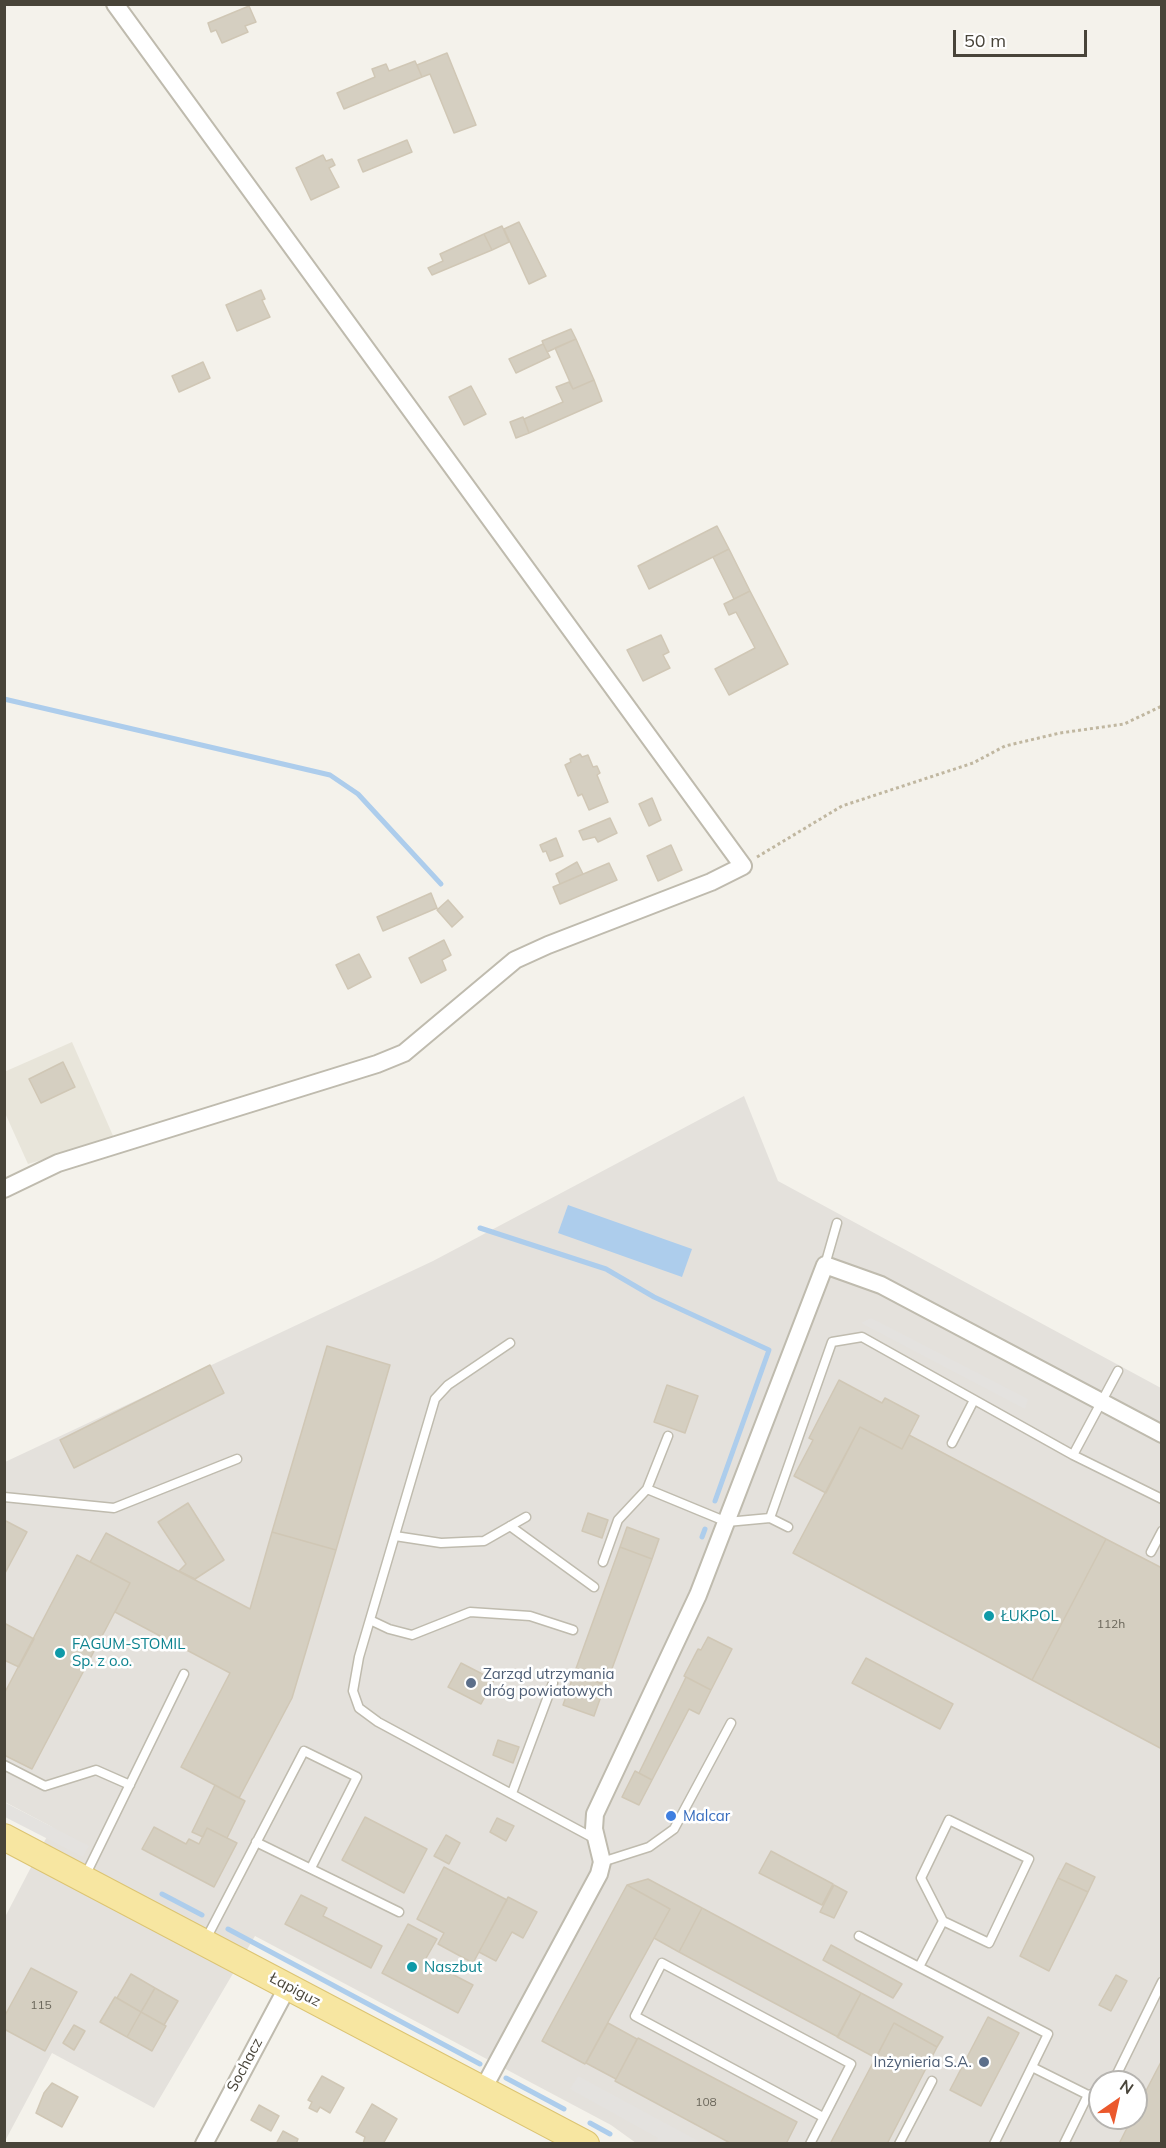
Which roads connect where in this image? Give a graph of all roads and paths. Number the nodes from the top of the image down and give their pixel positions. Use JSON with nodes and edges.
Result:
{"nodes":[{"id":1,"x":116,"y":4,"type":"edge"},
{"id":2,"x":1161,"y":706,"type":"edge"},
{"id":3,"x":743,"y":866,"type":"junction"},
{"id":4,"x":4,"y":1189,"type":"edge"},
{"id":5,"x":837,"y":1222,"type":"dead end"},
{"id":6,"x":825,"y":1265,"type":"junction"},
{"id":7,"x":510,"y":1343,"type":"dead end"},
{"id":8,"x":1118,"y":1371,"type":"dead end"},
{"id":9,"x":974,"y":1400,"type":"junction"},
{"id":10,"x":1101,"y":1402,"type":"junction"},
{"id":11,"x":1161,"y":1434,"type":"edge"},
{"id":12,"x":668,"y":1436,"type":"dead end"},
{"id":13,"x":952,"y":1443,"type":"dead end"},
{"id":14,"x":1073,"y":1455,"type":"junction"},
{"id":15,"x":237,"y":1459,"type":"dead end"},
{"id":16,"x":647,"y":1489,"type":"junction"},
{"id":17,"x":4,"y":1497,"type":"edge"},
{"id":18,"x":1161,"y":1499,"type":"edge"},
{"id":19,"x":526,"y":1517,"type":"dead end"},
{"id":20,"x":770,"y":1518,"type":"junction"},
{"id":21,"x":727,"y":1522,"type":"junction"},
{"id":22,"x":510,"y":1526,"type":"junction"},
{"id":23,"x":788,"y":1527,"type":"dead end"},
{"id":24,"x":1161,"y":1531,"type":"edge"},
{"id":25,"x":395,"y":1536,"type":"junction"},
{"id":26,"x":1151,"y":1552,"type":"dead end"},
{"id":27,"x":603,"y":1562,"type":"dead end"},
{"id":28,"x":594,"y":1587,"type":"dead end"},
{"id":29,"x":370,"y":1620,"type":"junction"},
{"id":30,"x":573,"y":1630,"type":"dead end"},
{"id":31,"x":184,"y":1674,"type":"dead end"},
{"id":32,"x":553,"y":1683,"type":"dead end"},
{"id":33,"x":731,"y":1723,"type":"dead end"},
{"id":34,"x":4,"y":1765,"type":"edge"},
{"id":35,"x":130,"y":1785,"type":"junction"},
{"id":36,"x":512,"y":1793,"type":"junction"},
{"id":37,"x":4,"y":1837,"type":"edge"},
{"id":38,"x":597,"y":1840,"type":"junction"},
{"id":39,"x":256,"y":1842,"type":"junction"},
{"id":40,"x":602,"y":1862,"type":"junction"},
{"id":41,"x":311,"y":1868,"type":"junction"},
{"id":42,"x":84,"y":1879,"type":"junction"},
{"id":43,"x":399,"y":1912,"type":"dead end"},
{"id":44,"x":943,"y":1921,"type":"junction"},
{"id":45,"x":859,"y":1936,"type":"dead end"},
{"id":46,"x":204,"y":1942,"type":"junction"},
{"id":47,"x":919,"y":1967,"type":"junction"},
{"id":48,"x":1161,"y":1982,"type":"edge"},
{"id":49,"x":288,"y":1986,"type":"junction"},
{"id":50,"x":1032,"y":2067,"type":"junction"},
{"id":51,"x":1119,"y":2070,"type":"edge"},
{"id":52,"x":932,"y":2081,"type":"dead end"},
{"id":53,"x":483,"y":2089,"type":"junction"},
{"id":54,"x":1088,"y":2096,"type":"joint"},
{"id":55,"x":823,"y":2117,"type":"junction"},
{"id":56,"x":204,"y":2144,"type":"edge"},
{"id":57,"x":586,"y":2144,"type":"edge"},
{"id":58,"x":810,"y":2144,"type":"edge"},
{"id":59,"x":899,"y":2144,"type":"edge"},
{"id":60,"x":994,"y":2144,"type":"edge"},
{"id":61,"x":1064,"y":2144,"type":"edge"}],
"edges":[{"from":1,"to":3,"type":"street"},
{"from":2,"to":3,"type":"path"},
{"from":3,"to":4,"type":"street"},
{"from":5,"to":6,"type":"lane"},
{"from":6,"to":10,"type":"street"},
{"from":6,"to":21,"type":"street"},
{"from":7,"to":25,"type":"lane"},
{"from":8,"to":10,"type":"lane"},
{"from":9,"to":13,"type":"lane"},
{"from":9,"to":14,"type":"lane"},
{"from":9,"to":20,"type":"lane"},
{"from":10,"to":11,"type":"street"},
{"from":10,"to":14,"type":"lane"},
{"from":12,"to":16,"type":"lane"},
{"from":14,"to":18,"type":"lane"},
{"from":15,"to":17,"type":"lane"},
{"from":16,"to":21,"type":"lane"},
{"from":16,"to":27,"type":"lane"},
{"from":19,"to":22,"type":"lane"},
{"from":20,"to":21,"type":"lane"},
{"from":20,"to":23,"type":"lane"},
{"from":21,"to":38,"type":"street"},
{"from":22,"to":25,"type":"lane"},
{"from":22,"to":28,"type":"lane"},
{"from":24,"to":26,"type":"lane"},
{"from":25,"to":29,"type":"lane"},
{"from":29,"to":30,"type":"lane"},
{"from":29,"to":36,"type":"lane"},
{"from":31,"to":35,"type":"lane"},
{"from":32,"to":36,"type":"lane"},
{"from":33,"to":40,"type":"lane"},
{"from":34,"to":35,"type":"lane"},
{"from":35,"to":42,"type":"lane"},
{"from":36,"to":38,"type":"lane"},
{"from":37,"to":42,"type":"main road","name":"Łapiguz"},
{"from":38,"to":40,"type":"street"},
{"from":39,"to":41,"type":"lane"},
{"from":39,"to":41,"type":"lane"},
{"from":39,"to":46,"type":"lane"},
{"from":40,"to":53,"type":"street"},
{"from":41,"to":43,"type":"lane"},
{"from":42,"to":46,"type":"main road","name":"Łapiguz"},
{"from":44,"to":44,"type":"lane"},
{"from":44,"to":47,"type":"lane"},
{"from":45,"to":47,"type":"lane"},
{"from":46,"to":49,"type":"main road","name":"Łapiguz"},
{"from":47,"to":50,"type":"lane"},
{"from":48,"to":51,"type":"lane"},
{"from":49,"to":53,"type":"main road","name":"Łapiguz"},
{"from":49,"to":56,"type":"street","name":"Sochacz"},
{"from":50,"to":54,"type":"lane"},
{"from":50,"to":60,"type":"lane"},
{"from":52,"to":59,"type":"lane"},
{"from":53,"to":57,"type":"main road","name":"Łapiguz"},
{"from":54,"to":61,"type":"lane"},
{"from":55,"to":55,"type":"lane"},
{"from":55,"to":58,"type":"lane"}]}
